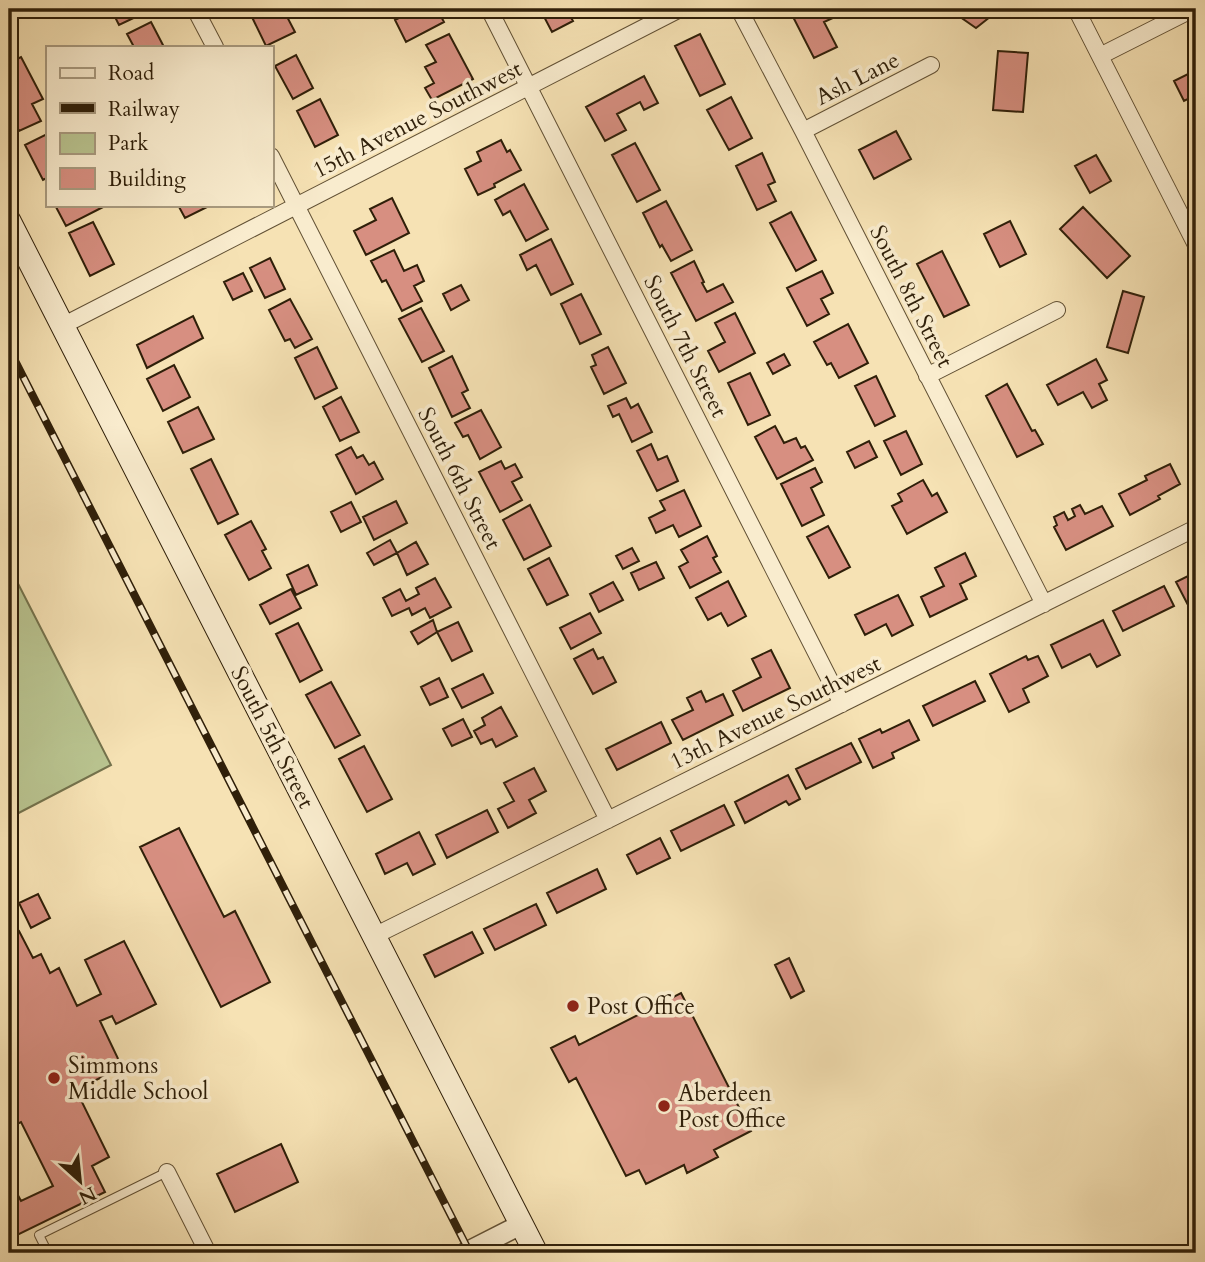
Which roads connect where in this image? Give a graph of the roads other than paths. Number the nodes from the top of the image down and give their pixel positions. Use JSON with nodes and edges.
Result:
{"nodes":[{"id":1,"x":195,"y":9,"type":"edge"},
{"id":2,"x":489,"y":9,"type":"edge"},
{"id":3,"x":680,"y":9,"type":"edge"},
{"id":4,"x":739,"y":9,"type":"edge"},
{"id":5,"x":1076,"y":9,"type":"edge"},
{"id":6,"x":1193,"y":9,"type":"edge"},
{"id":7,"x":214,"y":46,"type":"edge"},
{"id":8,"x":1100,"y":56,"type":"junction"},
{"id":9,"x":932,"y":65,"type":"dead end"},
{"id":10,"x":529,"y":86,"type":"junction"},
{"id":11,"x":803,"y":131,"type":"junction"},
{"id":12,"x":273,"y":160,"type":"edge"},
{"id":13,"x":297,"y":206,"type":"junction"},
{"id":14,"x":9,"y":221,"type":"edge"},
{"id":15,"x":1196,"y":245,"type":"edge"},
{"id":16,"x":1057,"y":310,"type":"dead end"},
{"id":17,"x":62,"y":326,"type":"junction"},
{"id":18,"x":927,"y":376,"type":"junction"},
{"id":19,"x":1196,"y":528,"type":"edge"},
{"id":20,"x":1044,"y":604,"type":"junction"},
{"id":21,"x":842,"y":704,"type":"junction"},
{"id":22,"x":608,"y":820,"type":"junction"},
{"id":23,"x":374,"y":936,"type":"junction"},
{"id":24,"x":167,"y":1172,"type":"joint"},
{"id":25,"x":522,"y":1224,"type":"junction"},
{"id":26,"x":48,"y":1253,"type":"edge"},
{"id":27,"x":208,"y":1253,"type":"edge"},
{"id":28,"x":465,"y":1253,"type":"edge"},
{"id":29,"x":536,"y":1253,"type":"edge"}],
"edges":[{"from":1,"to":7,"type":"street"},
{"from":2,"to":10,"type":"street","name":"South 7th Street"},
{"from":3,"to":10,"type":"street","name":"15th Avenue Southwest"},
{"from":4,"to":11,"type":"street","name":"South 8th Street"},
{"from":5,"to":8,"type":"street"},
{"from":6,"to":8,"type":"street"},
{"from":8,"to":15,"type":"street"},
{"from":9,"to":11,"type":"street","name":"Ash Lane"},
{"from":10,"to":13,"type":"street","name":"15th Avenue Southwest"},
{"from":10,"to":21,"type":"street","name":"South 7th Street"},
{"from":11,"to":18,"type":"street","name":"South 8th Street"},
{"from":12,"to":13,"type":"street","name":"South 6th Street"},
{"from":13,"to":17,"type":"street","name":"15th Avenue Southwest"},
{"from":13,"to":22,"type":"street","name":"South 6th Street"},
{"from":14,"to":17,"type":"main road","name":"South 5th Street"},
{"from":16,"to":18,"type":"street"},
{"from":17,"to":23,"type":"main road","name":"South 5th Street"},
{"from":18,"to":20,"type":"street","name":"South 8th Street"},
{"from":19,"to":20,"type":"street","name":"13th Avenue Southwest"},
{"from":20,"to":21,"type":"street","name":"13th Avenue Southwest"},
{"from":21,"to":22,"type":"street","name":"13th Avenue Southwest"},
{"from":22,"to":23,"type":"street","name":"13th Avenue Southwest"},
{"from":23,"to":25,"type":"main road","name":"South 5th Street"},
{"from":24,"to":26,"type":"lane"},
{"from":24,"to":27,"type":"street"},
{"from":25,"to":28,"type":"street"},
{"from":25,"to":29,"type":"main road","name":"South 5th Street"}]}
